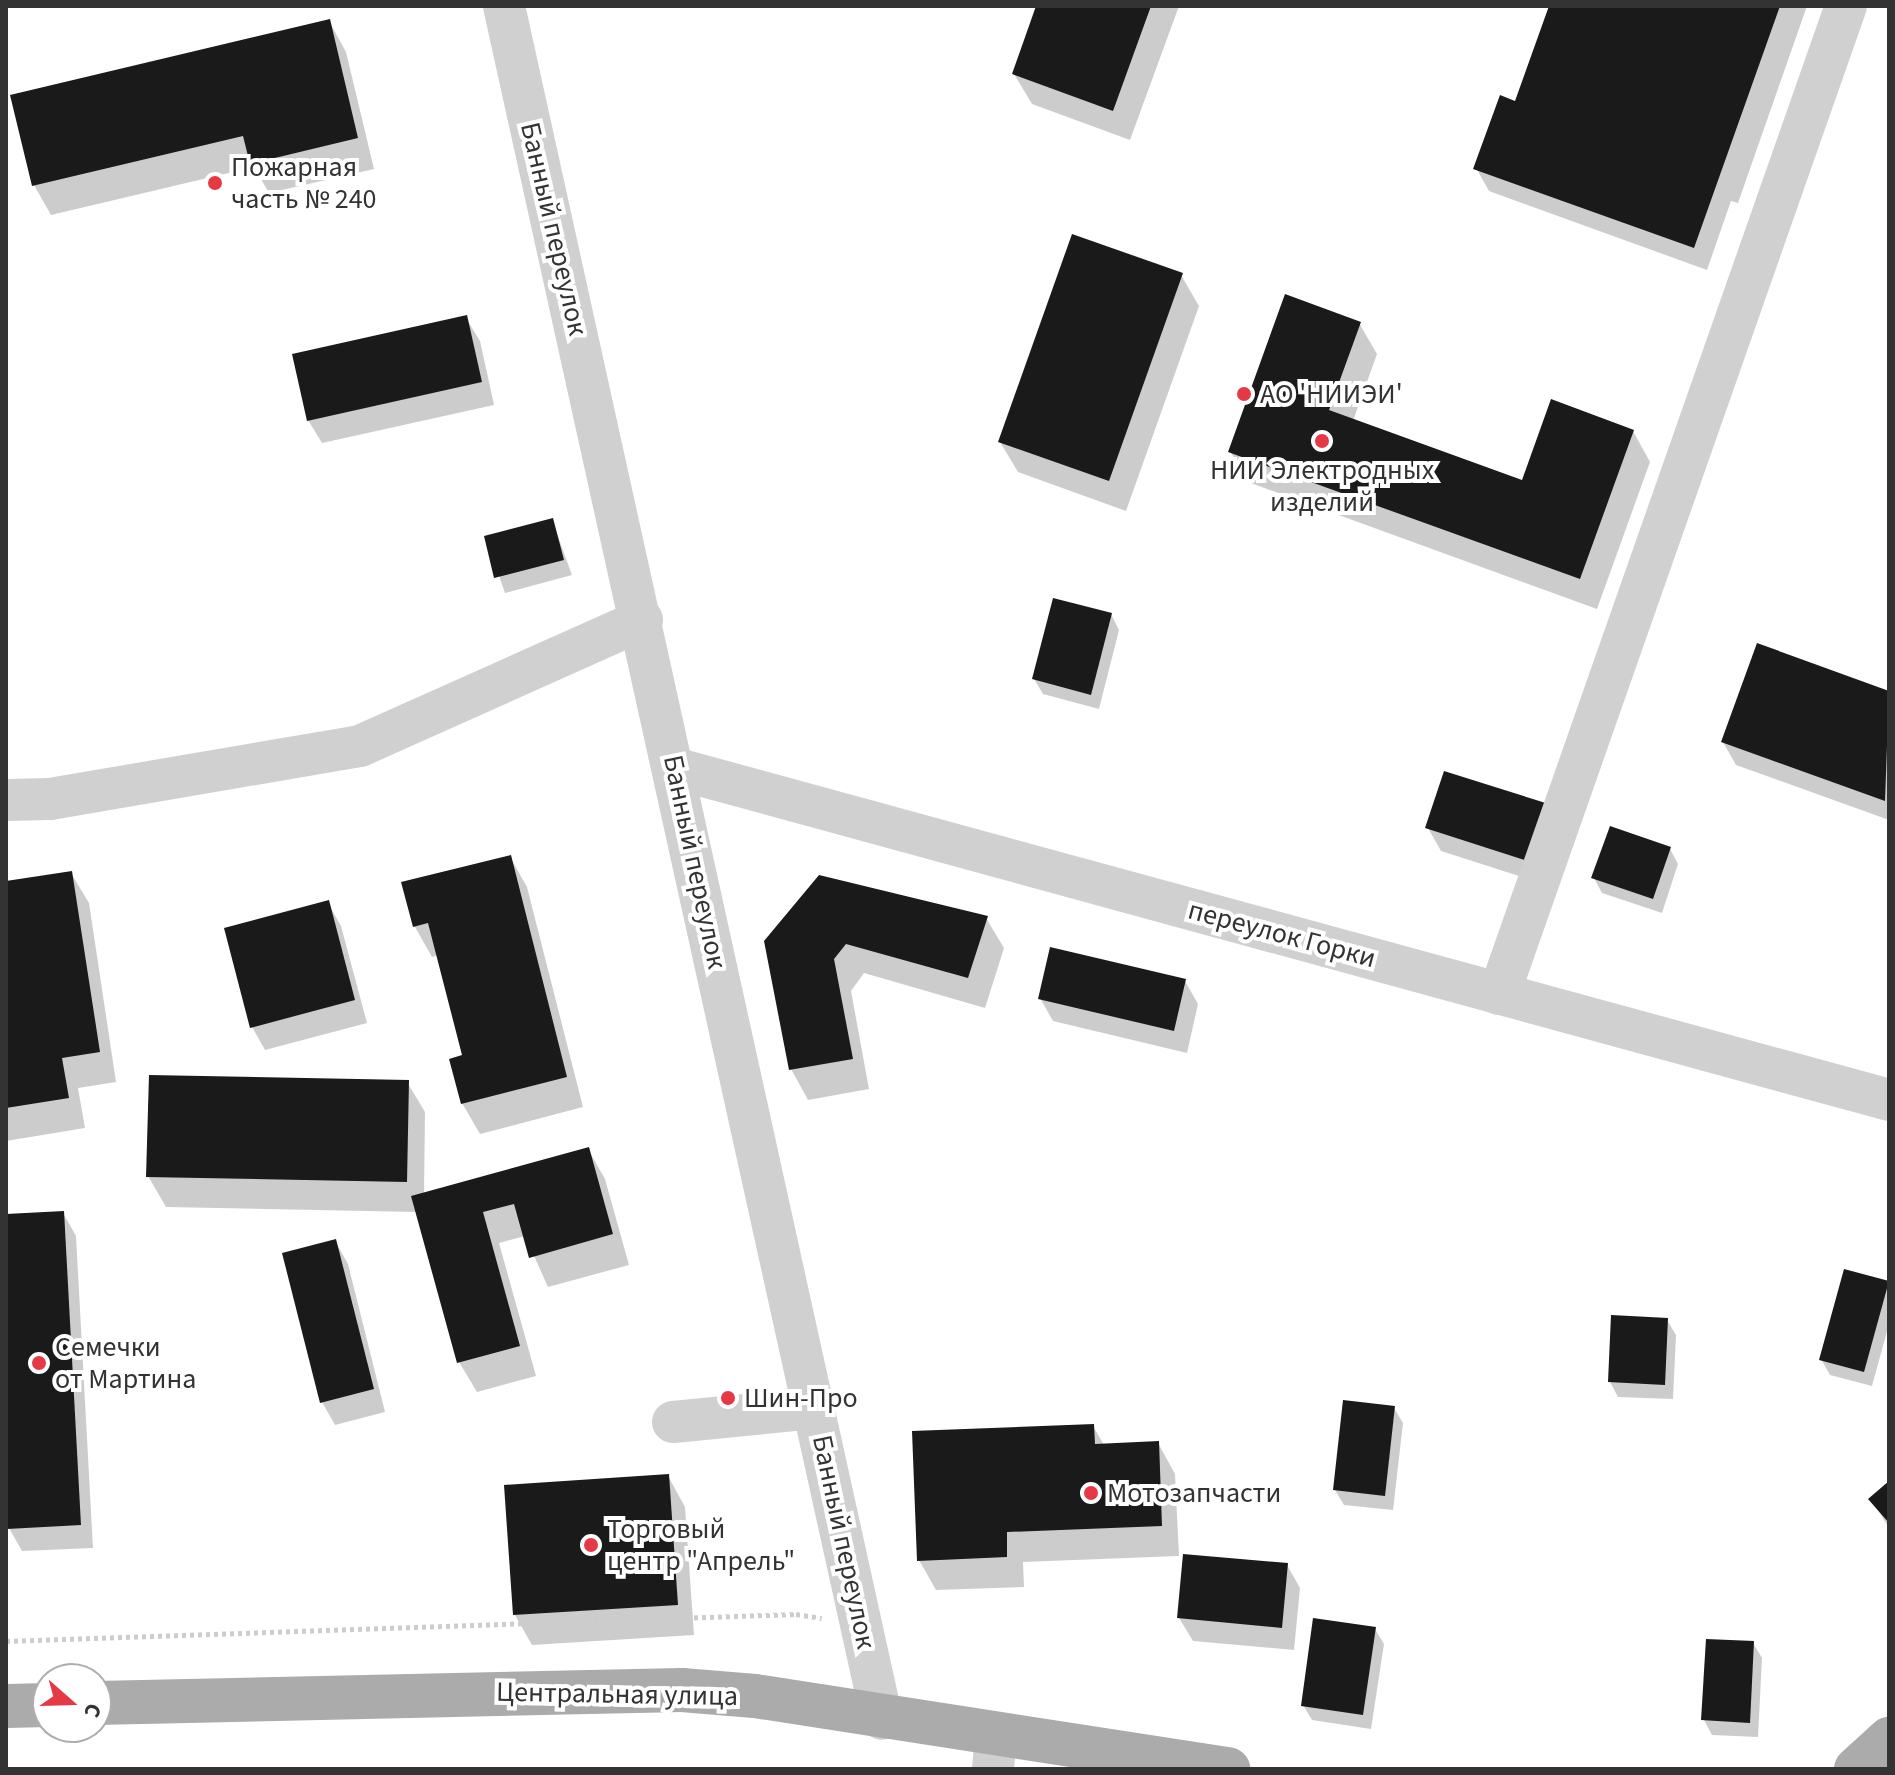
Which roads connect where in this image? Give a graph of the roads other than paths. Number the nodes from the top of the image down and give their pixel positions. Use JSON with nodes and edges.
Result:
{"nodes":[{"id":1,"x":504,"y":6,"type":"edge"},
{"id":2,"x":1846,"y":6,"type":"edge"},
{"id":3,"x":642,"y":620,"type":"junction"},
{"id":4,"x":674,"y":768,"type":"junction"},
{"id":5,"x":6,"y":800,"type":"edge"},
{"id":6,"x":1499,"y":994,"type":"junction"},
{"id":7,"x":1889,"y":1100,"type":"edge"},
{"id":8,"x":815,"y":1408,"type":"junction"},
{"id":9,"x":673,"y":1422,"type":"dead end"},
{"id":10,"x":112,"y":1703,"type":"edge"},
{"id":11,"x":32,"y":1705,"type":"edge"},
{"id":12,"x":6,"y":1706,"type":"edge"},
{"id":13,"x":882,"y":1719,"type":"junction"},
{"id":14,"x":995,"y":1752,"type":"edge"},
{"id":15,"x":1228,"y":1769,"type":"edge"}],
"edges":[{"from":1,"to":3,"type":"street","name":"Банный переулок"},
{"from":2,"to":6,"type":"street"},
{"from":3,"to":4,"type":"street","name":"Банный переулок"},
{"from":3,"to":5,"type":"street"},
{"from":4,"to":6,"type":"street","name":"переулок Горки"},
{"from":4,"to":8,"type":"street","name":"Банный переулок"},
{"from":6,"to":7,"type":"street","name":"переулок Горки"},
{"from":8,"to":9,"type":"street"},
{"from":8,"to":13,"type":"street","name":"Банный переулок"},
{"from":10,"to":13,"type":"main road","name":"Центральная улица"},
{"from":11,"to":12,"type":"main road"},
{"from":13,"to":14,"type":"main road","name":"Центральная улица"},
{"from":14,"to":15,"type":"main road","name":"Центральная улица"}]}
